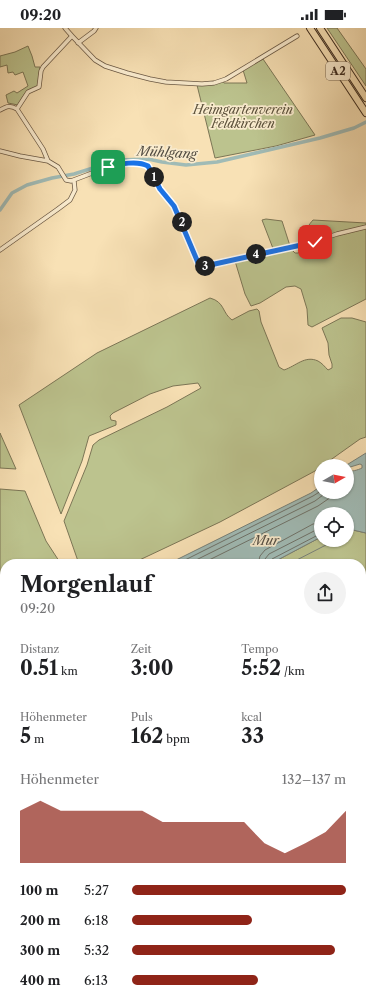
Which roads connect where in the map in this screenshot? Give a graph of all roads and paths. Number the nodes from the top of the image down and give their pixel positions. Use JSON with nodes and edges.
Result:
{"nodes":[{"id":1,"x":65,"y":28,"type":"edge"},
{"id":2,"x":96,"y":28,"type":"edge"},
{"id":3,"x":310,"y":28,"type":"edge"},
{"id":4,"x":320,"y":28,"type":"edge"},
{"id":5,"x":72,"y":36,"type":"junction"},
{"id":6,"x":297,"y":36,"type":"dead end"},
{"id":7,"x":78,"y":43,"type":"junction"},
{"id":8,"x":366,"y":98,"type":"edge"},
{"id":9,"x":17,"y":109,"type":"junction"},
{"id":10,"x":0,"y":110,"type":"edge"},
{"id":11,"x":366,"y":113,"type":"edge"},
{"id":12,"x":0,"y":151,"type":"edge"},
{"id":13,"x":48,"y":161,"type":"junction"},
{"id":14,"x":74,"y":181,"type":"junction"},
{"id":15,"x":366,"y":227,"type":"edge"},
{"id":16,"x":0,"y":250,"type":"edge"}],
"edges":[{"from":1,"to":5,"type":"street"},
{"from":2,"to":7,"type":"street"},
{"from":3,"to":11,"type":"highway","number":"A2"},
{"from":4,"to":8,"type":"highway","number":"A2"},
{"from":5,"to":7,"type":"street"},
{"from":5,"to":9,"type":"street"},
{"from":6,"to":7,"type":"street"},
{"from":9,"to":10,"type":"street"},
{"from":9,"to":13,"type":"street"},
{"from":12,"to":13,"type":"street"},
{"from":13,"to":14,"type":"street"},
{"from":14,"to":15,"type":"street"},
{"from":14,"to":16,"type":"street"}]}
